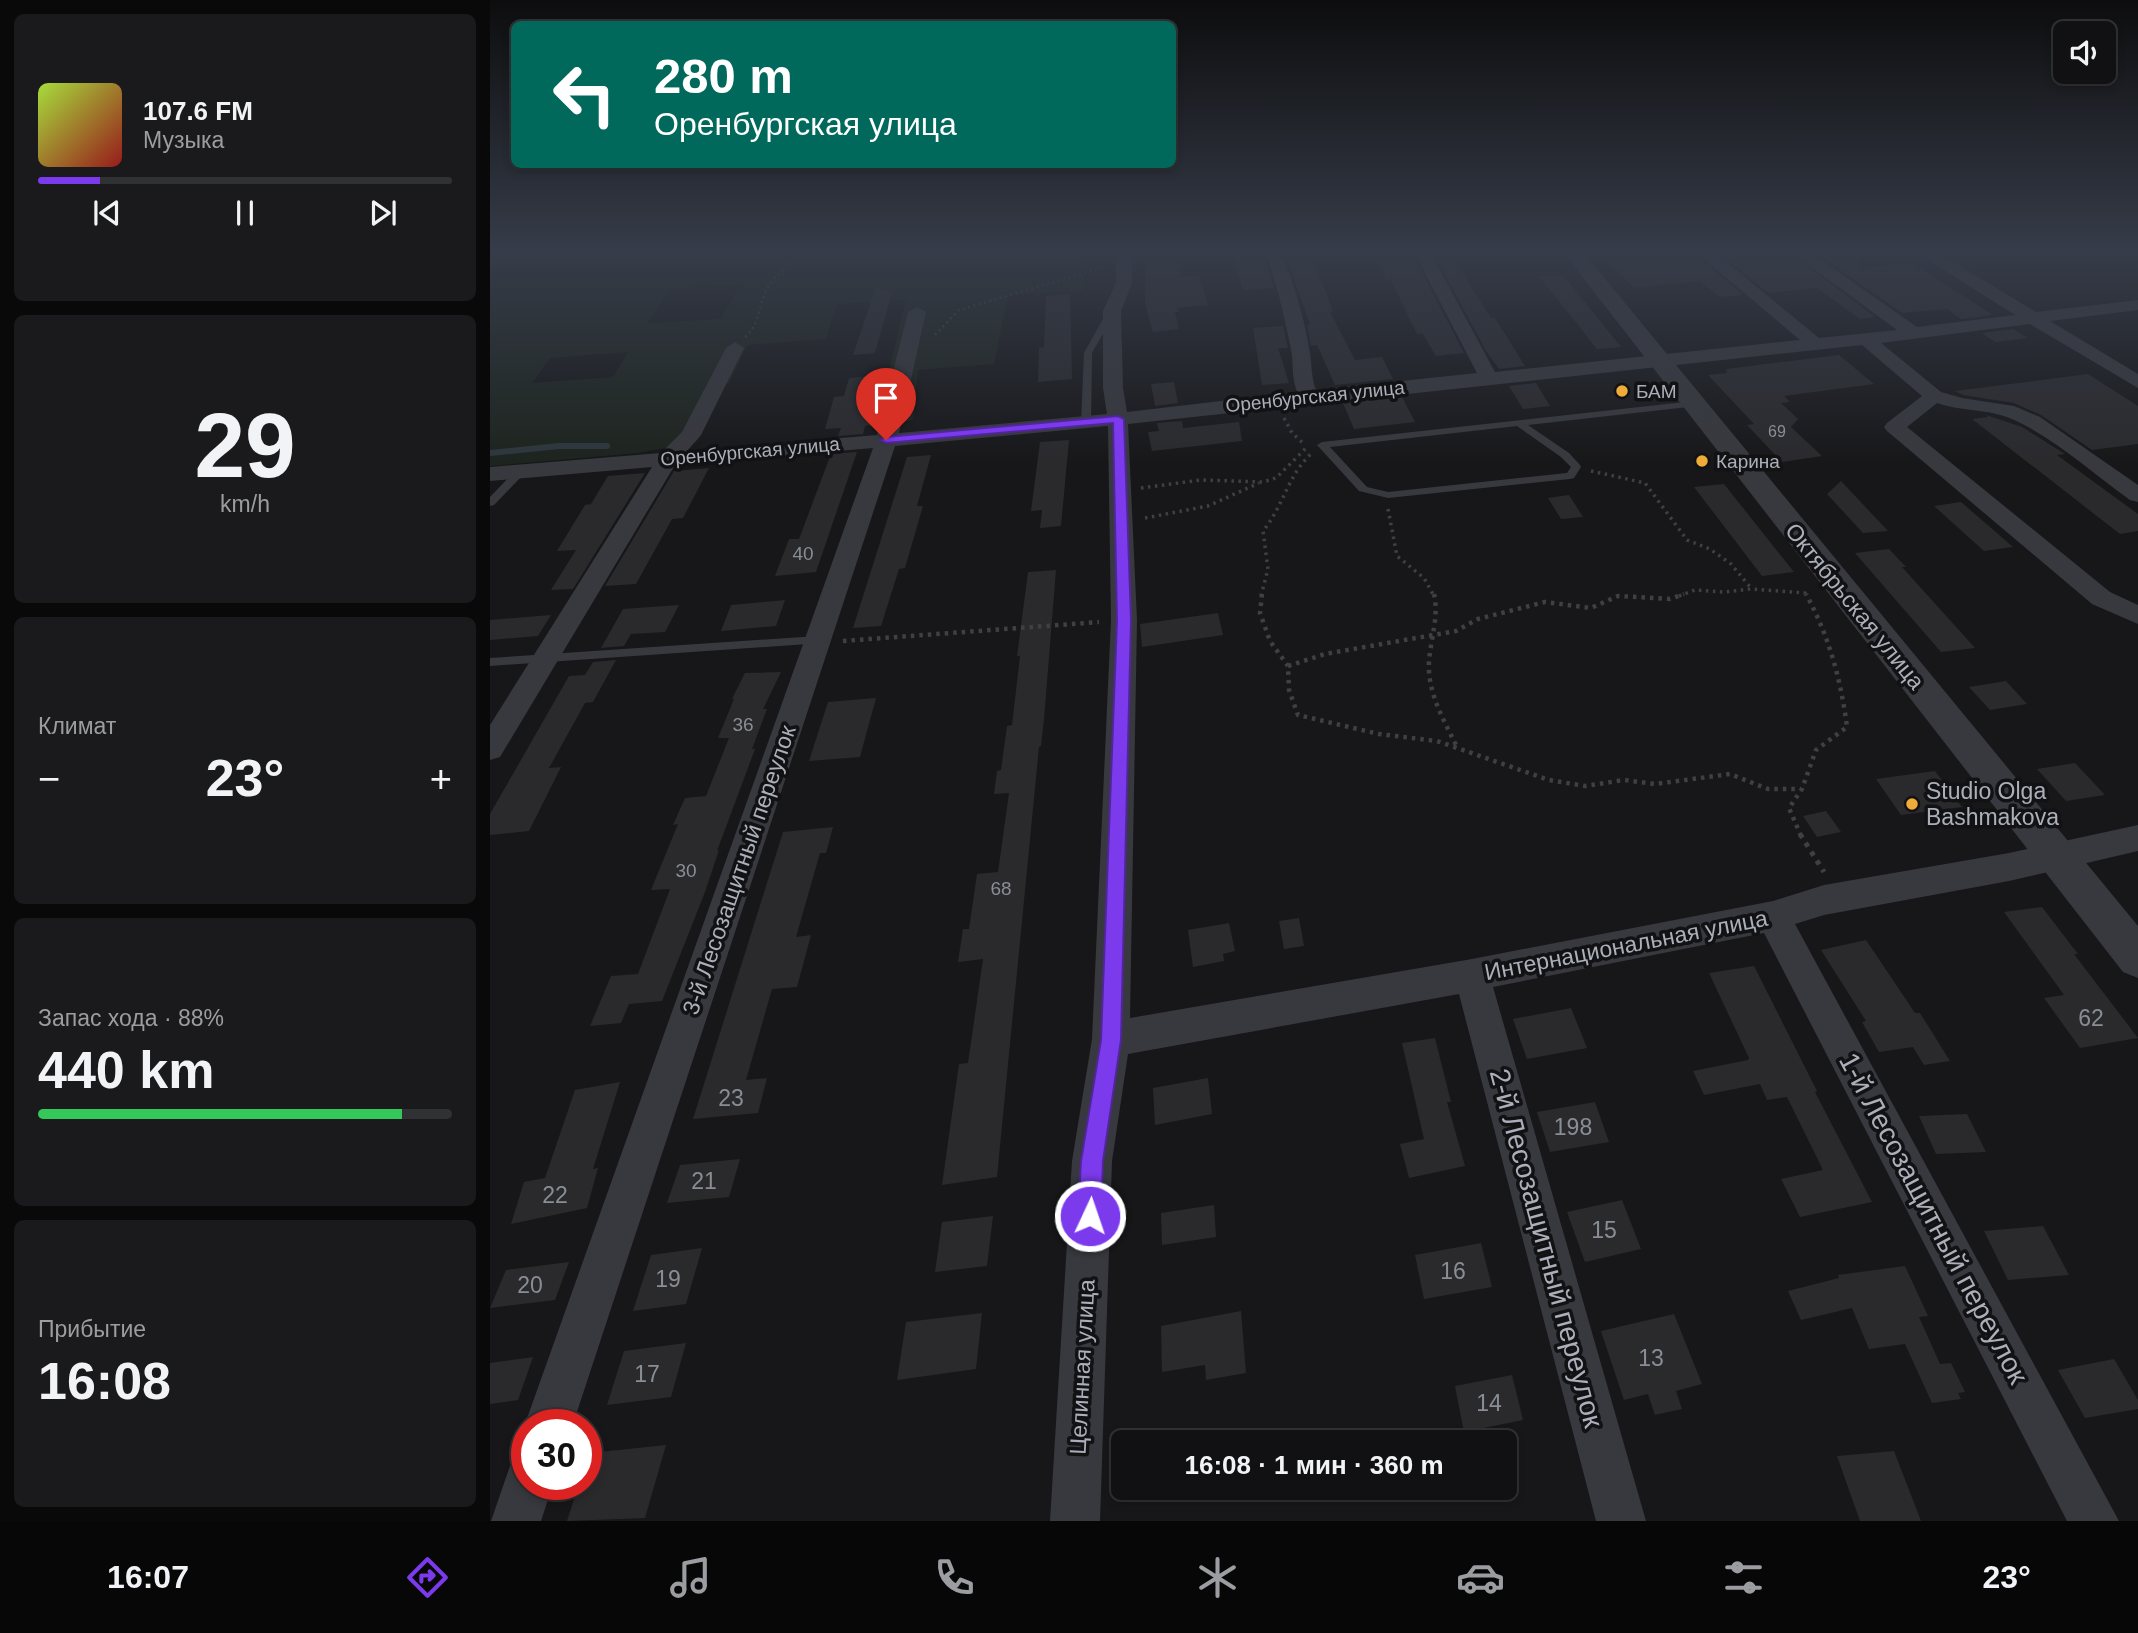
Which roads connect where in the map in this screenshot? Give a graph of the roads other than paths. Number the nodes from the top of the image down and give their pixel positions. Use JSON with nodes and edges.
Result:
{"nodes":[{"id":1,"x":915,"y":323,"type":"edge"},
{"id":2,"x":1105,"y":323,"type":"edge"},
{"id":3,"x":1112,"y":323,"type":"edge"},
{"id":4,"x":1294,"y":323,"type":"edge"},
{"id":5,"x":1460,"y":323,"type":"edge"},
{"id":6,"x":1629,"y":323,"type":"edge"},
{"id":7,"x":1789,"y":323,"type":"edge"},
{"id":8,"x":1899,"y":323,"type":"edge"},
{"id":9,"x":1994,"y":323,"type":"edge"},
{"id":10,"x":2042,"y":323,"type":"edge"},
{"id":11,"x":1913,"y":333,"type":"junction"},
{"id":12,"x":1866,"y":339,"type":"junction"},
{"id":13,"x":1815,"y":344,"type":"junction"},
{"id":14,"x":735,"y":348,"type":"road end"},
{"id":15,"x":1659,"y":360,"type":"junction"},
{"id":16,"x":1489,"y":378,"type":"junction"},
{"id":17,"x":2138,"y":382,"type":"edge"},
{"id":18,"x":1934,"y":396,"type":"junction"},
{"id":19,"x":1310,"y":397,"type":"junction"},
{"id":20,"x":1694,"y":404,"type":"junction"},
{"id":21,"x":1118,"y":419,"type":"junction"},
{"id":22,"x":1086,"y":423,"type":"junction"},
{"id":23,"x":1520,"y":424,"type":"junction"},
{"id":24,"x":886,"y":440,"type":"junction"},
{"id":25,"x":668,"y":458,"type":"junction"},
{"id":26,"x":520,"y":472,"type":"junction"},
{"id":27,"x":490,"y":474,"type":"edge"},
{"id":28,"x":2138,"y":495,"type":"edge"},
{"id":29,"x":490,"y":503,"type":"edge"},
{"id":30,"x":2138,"y":615,"type":"edge"},
{"id":31,"x":818,"y":640,"type":"junction"},
{"id":32,"x":545,"y":658,"type":"junction"},
{"id":33,"x":490,"y":662,"type":"edge"},
{"id":34,"x":490,"y":749,"type":"edge"},
{"id":35,"x":2138,"y":838,"type":"edge"},
{"id":36,"x":2056,"y":857,"type":"junction"},
{"id":37,"x":1773,"y":916,"type":"junction"},
{"id":38,"x":2138,"y":958,"type":"edge"},
{"id":39,"x":1472,"y":975,"type":"junction"},
{"id":40,"x":1111,"y":1040,"type":"junction"},
{"id":41,"x":554,"y":1409,"type":"edge"},
{"id":42,"x":523,"y":1500,"type":"edge"},
{"id":43,"x":516,"y":1521,"type":"edge"},
{"id":44,"x":1075,"y":1521,"type":"edge"},
{"id":45,"x":1621,"y":1521,"type":"edge"},
{"id":46,"x":2094,"y":1521,"type":"edge"}],
"edges":[{"from":1,"to":24,"type":"street","name":"3-й Лесозащитный переулок"},
{"from":2,"to":22,"type":"lane"},
{"from":3,"to":21,"type":"street","name":"Целинная улица"},
{"from":4,"to":19,"type":"street"},
{"from":5,"to":16,"type":"street"},
{"from":6,"to":15,"type":"street","name":"Октябрьская улица"},
{"from":7,"to":13,"type":"street"},
{"from":8,"to":11,"type":"street"},
{"from":9,"to":11,"type":"street","name":"Оренбургская улица"},
{"from":10,"to":17,"type":"street"},
{"from":11,"to":12,"type":"street","name":"Оренбургская улица"},
{"from":12,"to":13,"type":"street","name":"Оренбургская улица"},
{"from":12,"to":18,"type":"street"},
{"from":13,"to":15,"type":"street","name":"Оренбургская улица"},
{"from":14,"to":25,"type":"street"},
{"from":15,"to":16,"type":"street","name":"Оренбургская улица"},
{"from":15,"to":20,"type":"street","name":"Октябрьская улица"},
{"from":16,"to":19,"type":"street","name":"Оренбургская улица"},
{"from":18,"to":28,"type":"street"},
{"from":18,"to":30,"type":"street"},
{"from":19,"to":21,"type":"street","name":"Оренбургская улица"},
{"from":20,"to":23,"type":"lane"},
{"from":20,"to":36,"type":"street","name":"Октябрьская улица"},
{"from":21,"to":22,"type":"street","name":"Оренбургская улица"},
{"from":21,"to":40,"type":"street","name":"Целинная улица"},
{"from":22,"to":24,"type":"street","name":"Оренбургская улица"},
{"from":23,"to":23,"type":"lane"},
{"from":24,"to":25,"type":"street","name":"Оренбургская улица"},
{"from":24,"to":31,"type":"street","name":"3-й Лесозащитный переулок"},
{"from":25,"to":26,"type":"street","name":"Оренбургская улица"},
{"from":25,"to":32,"type":"street"},
{"from":26,"to":27,"type":"street","name":"Оренбургская улица"},
{"from":26,"to":29,"type":"lane"},
{"from":31,"to":32,"type":"lane"},
{"from":31,"to":41,"type":"street","name":"3-й Лесозащитный переулок"},
{"from":32,"to":33,"type":"lane"},
{"from":32,"to":34,"type":"street"},
{"from":35,"to":36,"type":"street","name":"Интернациональная улица"},
{"from":36,"to":37,"type":"street","name":"Интернациональная улица"},
{"from":36,"to":38,"type":"street","name":"Октябрьская улица"},
{"from":37,"to":39,"type":"street","name":"Интернациональная улица"},
{"from":37,"to":46,"type":"street","name":"1-й Лесозащитный переулок"},
{"from":39,"to":40,"type":"street","name":"Интернациональная улица"},
{"from":39,"to":45,"type":"street","name":"2-й Лесозащитный переулок"},
{"from":40,"to":44,"type":"street","name":"Целинная улица"},
{"from":42,"to":43,"type":"street"}]}
